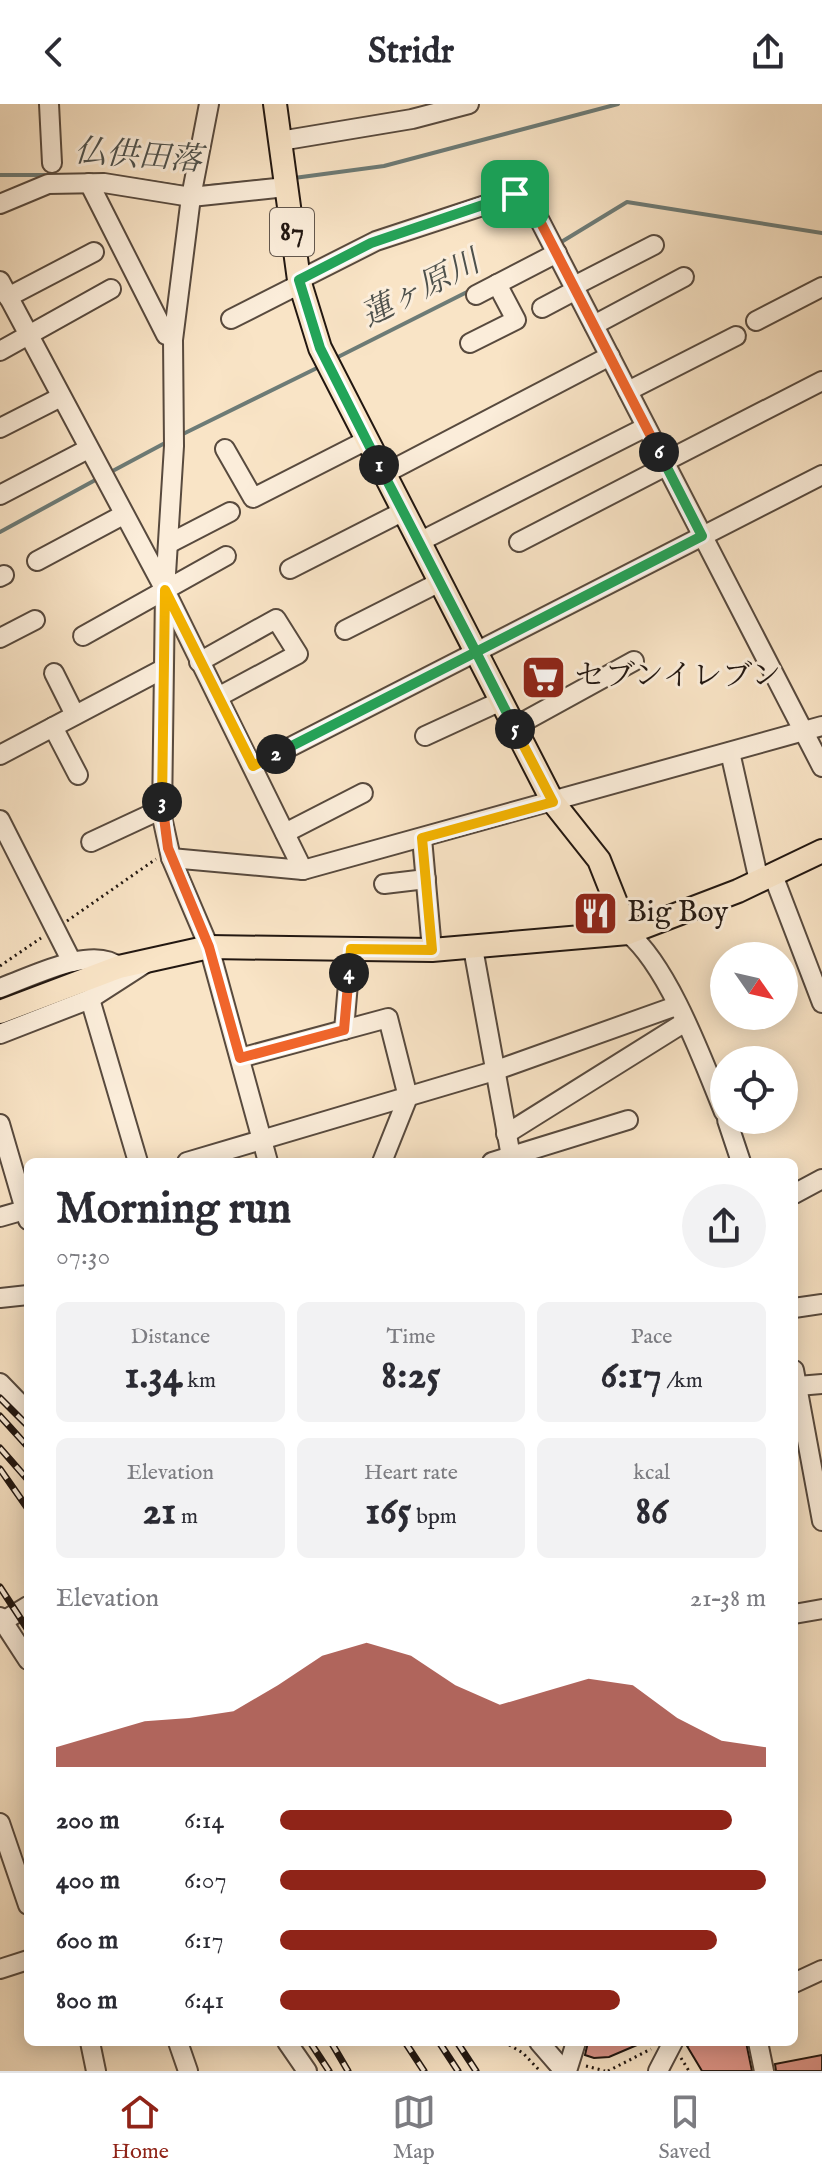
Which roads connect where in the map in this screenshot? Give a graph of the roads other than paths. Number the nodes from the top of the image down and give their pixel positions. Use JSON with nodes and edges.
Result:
{"nodes":[{"id":1,"x":49,"y":104,"type":"edge"},
{"id":2,"x":209,"y":104,"type":"edge"},
{"id":3,"x":275,"y":104,"type":"edge"},
{"id":4,"x":469,"y":104,"type":"edge"},
{"id":5,"x":280,"y":141,"type":"junction"},
{"id":6,"x":52,"y":163,"type":"dead end"},
{"id":7,"x":89,"y":183,"type":"junction"},
{"id":8,"x":286,"y":187,"type":"junction"},
{"id":9,"x":192,"y":191,"type":"junction"},
{"id":10,"x":0,"y":204,"type":"edge"},
{"id":11,"x":654,"y":245,"type":"dead end"},
{"id":12,"x":94,"y":252,"type":"dead end"},
{"id":13,"x":557,"y":253,"type":"junction"},
{"id":14,"x":684,"y":277,"type":"dead end"},
{"id":15,"x":300,"y":282,"type":"junction"},
{"id":16,"x":497,"y":284,"type":"junction"},
{"id":17,"x":3,"y":287,"type":"edge"},
{"id":18,"x":822,"y":287,"type":"edge"},
{"id":19,"x":575,"y":288,"type":"junction"},
{"id":20,"x":111,"y":289,"type":"dead end"},
{"id":21,"x":476,"y":295,"type":"dead end"},
{"id":22,"x":542,"y":308,"type":"dead end"},
{"id":23,"x":231,"y":319,"type":"dead end"},
{"id":24,"x":756,"y":321,"type":"dead end"},
{"id":25,"x":594,"y":325,"type":"junction"},
{"id":26,"x":27,"y":333,"type":"junction"},
{"id":27,"x":166,"y":335,"type":"dead end"},
{"id":28,"x":736,"y":336,"type":"dead end"},
{"id":29,"x":470,"y":343,"type":"dead end"},
{"id":30,"x":0,"y":351,"type":"edge"},
{"id":31,"x":610,"y":356,"type":"junction"},
{"id":32,"x":822,"y":381,"type":"edge"},
{"id":33,"x":628,"y":391,"type":"junction"},
{"id":34,"x":61,"y":397,"type":"junction"},
{"id":35,"x":646,"y":427,"type":"junction"},
{"id":36,"x":0,"y":428,"type":"edge"},
{"id":37,"x":367,"y":440,"type":"junction"},
{"id":38,"x":88,"y":449,"type":"junction"},
{"id":39,"x":225,"y":449,"type":"dead end"},
{"id":40,"x":665,"y":464,"type":"junction"},
{"id":41,"x":384,"y":474,"type":"junction"},
{"id":42,"x":820,"y":480,"type":"edge"},
{"id":43,"x":0,"y":495,"type":"edge"},
{"id":44,"x":404,"y":511,"type":"junction"},
{"id":45,"x":230,"y":512,"type":"dead end"},
{"id":46,"x":123,"y":515,"type":"junction"},
{"id":47,"x":702,"y":536,"type":"junction"},
{"id":48,"x":419,"y":542,"type":"junction"},
{"id":49,"x":519,"y":542,"type":"dead end"},
{"id":50,"x":170,"y":543,"type":"junction"},
{"id":51,"x":226,"y":556,"type":"dead end"},
{"id":52,"x":37,"y":561,"type":"dead end"},
{"id":53,"x":290,"y":569,"type":"dead end"},
{"id":54,"x":440,"y":582,"type":"junction"},
{"id":55,"x":165,"y":590,"type":"junction"},
{"id":56,"x":35,"y":620,"type":"dead end"},
{"id":57,"x":345,"y":630,"type":"dead end"},
{"id":58,"x":83,"y":636,"type":"dead end"},
{"id":59,"x":0,"y":638,"type":"edge"},
{"id":60,"x":476,"y":652,"type":"junction"},
{"id":61,"x":634,"y":661,"type":"dead end"},
{"id":62,"x":199,"y":662,"type":"junction"},
{"id":63,"x":163,"y":669,"type":"junction"},
{"id":64,"x":54,"y":673,"type":"dead end"},
{"id":65,"x":218,"y":697,"type":"junction"},
{"id":66,"x":501,"y":701,"type":"junction"},
{"id":67,"x":75,"y":715,"type":"junction"},
{"id":68,"x":822,"y":726,"type":"edge"},
{"id":69,"x":53,"y":727,"type":"junction"},
{"id":70,"x":514,"y":727,"type":"junction"},
{"id":71,"x":803,"y":731,"type":"junction"},
{"id":72,"x":425,"y":736,"type":"dead end"},
{"id":73,"x":730,"y":752,"type":"junction"},
{"id":74,"x":0,"y":755,"type":"edge"},
{"id":75,"x":253,"y":766,"type":"junction"},
{"id":76,"x":822,"y":767,"type":"edge"},
{"id":77,"x":78,"y":775,"type":"dead end"},
{"id":78,"x":363,"y":793,"type":"dead end"},
{"id":79,"x":553,"y":802,"type":"junction"},
{"id":80,"x":162,"y":809,"type":"junction"},
{"id":81,"x":0,"y":820,"type":"edge"},
{"id":82,"x":285,"y":833,"type":"junction"},
{"id":83,"x":422,"y":838,"type":"junction"},
{"id":84,"x":91,"y":842,"type":"dead end"},
{"id":85,"x":6,"y":846,"type":"edge"},
{"id":86,"x":822,"y":851,"type":"edge"},
{"id":87,"x":169,"y":853,"type":"junction"},
{"id":88,"x":303,"y":870,"type":"junction"},
{"id":89,"x":766,"y":878,"type":"junction"},
{"id":90,"x":426,"y":879,"type":"junction"},
{"id":91,"x":384,"y":884,"type":"dead end"},
{"id":92,"x":628,"y":933,"type":"junction"},
{"id":93,"x":209,"y":947,"type":"junction"},
{"id":94,"x":473,"y":948,"type":"junction"},
{"id":95,"x":351,"y":949,"type":"junction"},
{"id":96,"x":432,"y":950,"type":"junction"},
{"id":97,"x":154,"y":957,"type":"junction"},
{"id":98,"x":72,"y":962,"type":"junction"},
{"id":99,"x":119,"y":967,"type":"junction"},
{"id":100,"x":0,"y":988,"type":"edge"},
{"id":101,"x":90,"y":999,"type":"junction"},
{"id":102,"x":822,"y":1003,"type":"edge"},
{"id":103,"x":0,"y":1012,"type":"edge"},
{"id":104,"x":681,"y":1014,"type":"junction"},
{"id":105,"x":344,"y":1030,"type":"junction"},
{"id":106,"x":0,"y":1034,"type":"edge"},
{"id":107,"x":240,"y":1058,"type":"junction"},
{"id":108,"x":494,"y":1071,"type":"junction"},
{"id":109,"x":710,"y":1080,"type":"edge"},
{"id":110,"x":408,"y":1097,"type":"junction"},
{"id":111,"x":628,"y":1120,"type":"dead end"},
{"id":112,"x":1,"y":1129,"type":"edge"},
{"id":113,"x":506,"y":1134,"type":"junction"},
{"id":114,"x":732,"y":1134,"type":"edge"},
{"id":115,"x":261,"y":1140,"type":"junction"},
{"id":116,"x":137,"y":1158,"type":"edge"},
{"id":117,"x":200,"y":1158,"type":"edge"},
{"id":118,"x":267,"y":1158,"type":"edge"},
{"id":119,"x":384,"y":1158,"type":"edge"},
{"id":120,"x":511,"y":1158,"type":"edge"},
{"id":121,"x":514,"y":1158,"type":"edge"},
{"id":122,"x":740,"y":1158,"type":"edge"},
{"id":123,"x":822,"y":1179,"type":"edge"},
{"id":124,"x":798,"y":1192,"type":"edge"},
{"id":125,"x":24,"y":1203,"type":"edge"},
{"id":126,"x":24,"y":1213,"type":"edge"},
{"id":127,"x":0,"y":1217,"type":"edge"},
{"id":128,"x":24,"y":1295,"type":"edge"},
{"id":129,"x":0,"y":1298,"type":"edge"},
{"id":130,"x":822,"y":1304,"type":"edge"},
{"id":131,"x":798,"y":1307,"type":"edge"},
{"id":132,"x":798,"y":1378,"type":"edge"},
{"id":133,"x":0,"y":1383,"type":"edge"},
{"id":134,"x":822,"y":1384,"type":"edge"},
{"id":135,"x":24,"y":1408,"type":"edge"},
{"id":136,"x":798,"y":1412,"type":"edge"},
{"id":137,"x":822,"y":1521,"type":"edge"},
{"id":138,"x":24,"y":1608,"type":"edge"},
{"id":139,"x":822,"y":1609,"type":"edge"},
{"id":140,"x":798,"y":1613,"type":"edge"},
{"id":141,"x":1,"y":1621,"type":"edge"},
{"id":142,"x":24,"y":1654,"type":"edge"},
{"id":143,"x":0,"y":1823,"type":"edge"},
{"id":144,"x":9,"y":1878,"type":"edge"},
{"id":145,"x":24,"y":1899,"type":"edge"},
{"id":146,"x":24,"y":1961,"type":"edge"},
{"id":147,"x":0,"y":1969,"type":"edge"},
{"id":148,"x":822,"y":1970,"type":"edge"},
{"id":149,"x":798,"y":1981,"type":"edge"},
{"id":150,"x":91,"y":2046,"type":"edge"},
{"id":151,"x":179,"y":2046,"type":"edge"},
{"id":152,"x":290,"y":2046,"type":"edge"},
{"id":153,"x":544,"y":2046,"type":"edge"},
{"id":154,"x":575,"y":2046,"type":"edge"},
{"id":155,"x":759,"y":2046,"type":"edge"},
{"id":156,"x":670,"y":2047,"type":"edge"},
{"id":157,"x":570,"y":2069,"type":"edge"},
{"id":158,"x":96,"y":2071,"type":"edge"},
{"id":159,"x":188,"y":2071,"type":"edge"},
{"id":160,"x":307,"y":2071,"type":"edge"},
{"id":161,"x":658,"y":2071,"type":"edge"},
{"id":162,"x":764,"y":2071,"type":"edge"}],
"edges":[{"from":1,"to":6,"type":"street"},
{"from":2,"to":9,"type":"street"},
{"from":3,"to":5,"type":"main road","number":"87"},
{"from":4,"to":5,"type":"street"},
{"from":5,"to":8,"type":"main road","number":"87"},
{"from":7,"to":9,"type":"street"},
{"from":7,"to":10,"type":"street"},
{"from":7,"to":27,"type":"street"},
{"from":8,"to":9,"type":"street"},
{"from":8,"to":15,"type":"main road","number":"87"},
{"from":9,"to":50,"type":"street"},
{"from":11,"to":19,"type":"street"},
{"from":12,"to":17,"type":"street"},
{"from":13,"to":15,"type":"street"},
{"from":13,"to":16,"type":"street"},
{"from":13,"to":19,"type":"street"},
{"from":14,"to":25,"type":"street"},
{"from":15,"to":23,"type":"street"},
{"from":15,"to":37,"type":"main road","number":"87"},
{"from":16,"to":21,"type":"street"},
{"from":16,"to":29,"type":"street"},
{"from":17,"to":26,"type":"street"},
{"from":18,"to":24,"type":"street"},
{"from":19,"to":22,"type":"street"},
{"from":19,"to":25,"type":"street"},
{"from":20,"to":26,"type":"street"},
{"from":25,"to":31,"type":"street"},
{"from":26,"to":30,"type":"street"},
{"from":26,"to":34,"type":"street"},
{"from":28,"to":33,"type":"street"},
{"from":31,"to":33,"type":"street"},
{"from":31,"to":41,"type":"street"},
{"from":32,"to":40,"type":"street"},
{"from":33,"to":35,"type":"street"},
{"from":34,"to":36,"type":"street"},
{"from":34,"to":38,"type":"street"},
{"from":35,"to":40,"type":"street"},
{"from":35,"to":48,"type":"street"},
{"from":37,"to":39,"type":"street"},
{"from":37,"to":41,"type":"main road","number":"87"},
{"from":38,"to":43,"type":"street"},
{"from":38,"to":46,"type":"street"},
{"from":40,"to":47,"type":"street"},
{"from":40,"to":49,"type":"street"},
{"from":41,"to":44,"type":"main road","number":"87"},
{"from":42,"to":47,"type":"street"},
{"from":44,"to":48,"type":"main road","number":"87"},
{"from":44,"to":53,"type":"street"},
{"from":45,"to":50,"type":"street"},
{"from":46,"to":52,"type":"street"},
{"from":46,"to":55,"type":"street"},
{"from":47,"to":60,"type":"street"},
{"from":47,"to":71,"type":"street"},
{"from":48,"to":54,"type":"main road","number":"87"},
{"from":50,"to":55,"type":"street"},
{"from":51,"to":55,"type":"street"},
{"from":54,"to":57,"type":"street"},
{"from":54,"to":60,"type":"main road","number":"87"},
{"from":55,"to":58,"type":"street"},
{"from":55,"to":62,"type":"street"},
{"from":55,"to":63,"type":"street"},
{"from":56,"to":59,"type":"street"},
{"from":60,"to":66,"type":"main road","number":"87"},
{"from":60,"to":75,"type":"street"},
{"from":61,"to":70,"type":"street"},
{"from":62,"to":65,"type":"street"},
{"from":62,"to":65,"type":"street"},
{"from":63,"to":67,"type":"street"},
{"from":63,"to":80,"type":"street"},
{"from":64,"to":67,"type":"street"},
{"from":65,"to":75,"type":"street"},
{"from":66,"to":70,"type":"main road","number":"87"},
{"from":66,"to":72,"type":"street"},
{"from":67,"to":69,"type":"street"},
{"from":68,"to":71,"type":"street"},
{"from":69,"to":74,"type":"street"},
{"from":69,"to":77,"type":"street"},
{"from":70,"to":79,"type":"main road","number":"87"},
{"from":71,"to":73,"type":"street"},
{"from":71,"to":76,"type":"street"},
{"from":73,"to":79,"type":"street"},
{"from":73,"to":89,"type":"street"},
{"from":75,"to":82,"type":"street"},
{"from":78,"to":82,"type":"street"},
{"from":79,"to":83,"type":"street"},
{"from":79,"to":92,"type":"main road","number":"87"},
{"from":80,"to":84,"type":"street"},
{"from":80,"to":87,"type":"street"},
{"from":81,"to":85,"type":"street"},
{"from":82,"to":88,"type":"street"},
{"from":83,"to":88,"type":"street"},
{"from":83,"to":90,"type":"street"},
{"from":85,"to":98,"type":"street"},
{"from":86,"to":89,"type":"main road"},
{"from":87,"to":88,"type":"street"},
{"from":87,"to":93,"type":"street"},
{"from":89,"to":92,"type":"main road"},
{"from":89,"to":102,"type":"street"},
{"from":90,"to":91,"type":"street"},
{"from":90,"to":96,"type":"street"},
{"from":92,"to":94,"type":"main road"},
{"from":92,"to":104,"type":"street"},
{"from":93,"to":95,"type":"main road"},
{"from":93,"to":97,"type":"main road"},
{"from":93,"to":107,"type":"street"},
{"from":94,"to":96,"type":"main road"},
{"from":94,"to":108,"type":"street"},
{"from":95,"to":96,"type":"main road"},
{"from":95,"to":105,"type":"street"},
{"from":97,"to":99,"type":"main road"},
{"from":97,"to":101,"type":"street"},
{"from":98,"to":99,"type":"street"},
{"from":98,"to":100,"type":"street"},
{"from":99,"to":103,"type":"main road"},
{"from":101,"to":106,"type":"street"},
{"from":101,"to":116,"type":"street"},
{"from":104,"to":108,"type":"street"},
{"from":104,"to":109,"type":"street"},
{"from":104,"to":113,"type":"street"},
{"from":105,"to":107,"type":"street"},
{"from":105,"to":110,"type":"street"},
{"from":107,"to":115,"type":"street"},
{"from":108,"to":110,"type":"street"},
{"from":108,"to":113,"type":"street"},
{"from":110,"to":115,"type":"street"},
{"from":110,"to":119,"type":"street"},
{"from":111,"to":121,"type":"street"},
{"from":112,"to":125,"type":"street"},
{"from":113,"to":120,"type":"street"},
{"from":114,"to":122,"type":"street"},
{"from":115,"to":117,"type":"street"},
{"from":115,"to":118,"type":"street"},
{"from":123,"to":124,"type":"street"},
{"from":126,"to":127,"type":"street"},
{"from":128,"to":129,"type":"street"},
{"from":130,"to":131,"type":"street"},
{"from":132,"to":134,"type":"street"},
{"from":133,"to":135,"type":"street"},
{"from":136,"to":137,"type":"street"},
{"from":138,"to":141,"type":"street"},
{"from":139,"to":140,"type":"street"},
{"from":141,"to":142,"type":"street"},
{"from":143,"to":144,"type":"street"},
{"from":144,"to":145,"type":"street"},
{"from":146,"to":147,"type":"street"},
{"from":148,"to":149,"type":"street"},
{"from":150,"to":158,"type":"street"},
{"from":151,"to":159,"type":"street"},
{"from":152,"to":160,"type":"street"},
{"from":153,"to":157,"type":"street"},
{"from":154,"to":157,"type":"street"},
{"from":155,"to":162,"type":"street"},
{"from":156,"to":161,"type":"street"}]}
